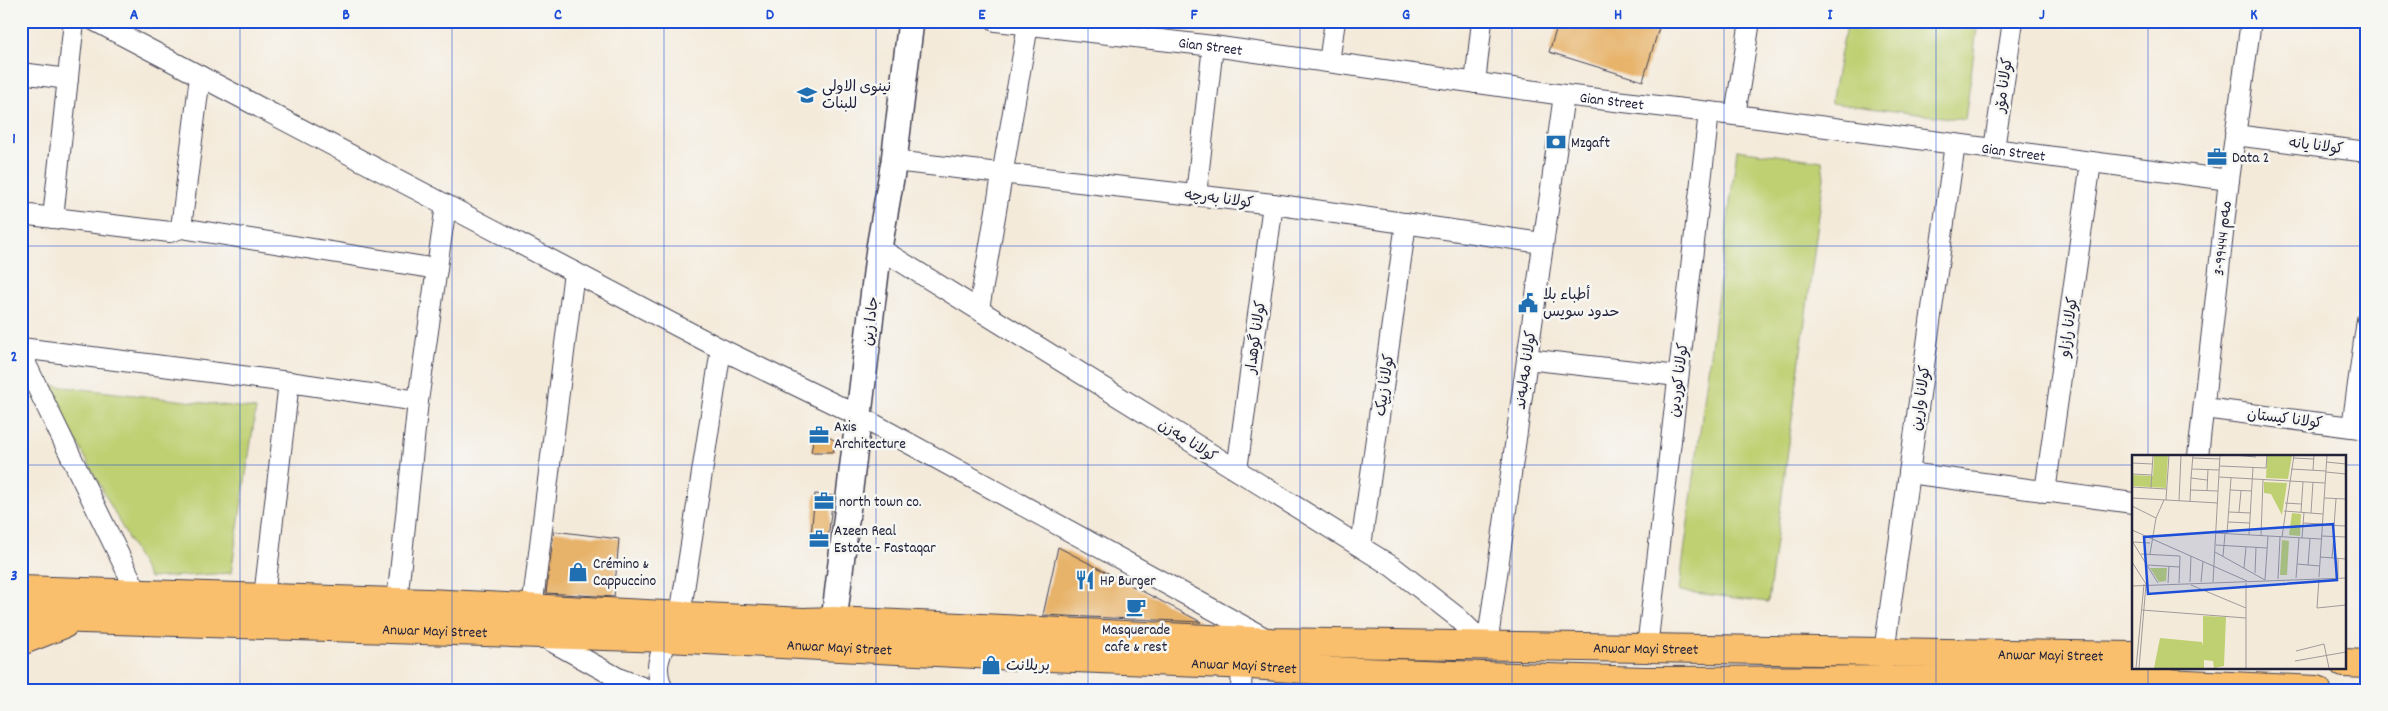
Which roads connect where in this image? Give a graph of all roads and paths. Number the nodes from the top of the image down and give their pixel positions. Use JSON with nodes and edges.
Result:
{"nodes":[{"id":1,"x":74,"y":21,"type":"edge"},
{"id":2,"x":95,"y":21,"type":"edge"},
{"id":3,"x":911,"y":21,"type":"edge"},
{"id":4,"x":996,"y":21,"type":"edge"},
{"id":5,"x":1335,"y":21,"type":"edge"},
{"id":6,"x":1482,"y":21,"type":"edge"},
{"id":7,"x":1750,"y":21,"type":"edge"},
{"id":8,"x":2013,"y":21,"type":"edge"},
{"id":9,"x":2251,"y":21,"type":"edge"},
{"id":10,"x":1053,"y":24,"type":"edge"},
{"id":11,"x":1028,"y":25,"type":"junction"},
{"id":12,"x":1213,"y":46,"type":"junction"},
{"id":13,"x":1329,"y":62,"type":"junction"},
{"id":14,"x":21,"y":73,"type":"edge"},
{"id":15,"x":200,"y":76,"type":"junction"},
{"id":16,"x":68,"y":79,"type":"junction"},
{"id":17,"x":1475,"y":83,"type":"junction"},
{"id":18,"x":1564,"y":95,"type":"junction"},
{"id":19,"x":1709,"y":112,"type":"junction"},
{"id":20,"x":1735,"y":115,"type":"junction"},
{"id":21,"x":2235,"y":134,"type":"junction"},
{"id":22,"x":1955,"y":144,"type":"junction"},
{"id":23,"x":1994,"y":149,"type":"junction"},
{"id":24,"x":2367,"y":152,"type":"edge"},
{"id":25,"x":894,"y":161,"type":"junction"},
{"id":26,"x":2091,"y":162,"type":"junction"},
{"id":27,"x":1002,"y":173,"type":"junction"},
{"id":28,"x":2228,"y":180,"type":"junction"},
{"id":29,"x":1196,"y":195,"type":"junction"},
{"id":30,"x":1273,"y":204,"type":"junction"},
{"id":31,"x":446,"y":205,"type":"junction"},
{"id":32,"x":21,"y":214,"type":"edge"},
{"id":33,"x":53,"y":218,"type":"junction"},
{"id":34,"x":1406,"y":223,"type":"junction"},
{"id":35,"x":182,"y":228,"type":"junction"},
{"id":36,"x":1542,"y":243,"type":"junction"},
{"id":37,"x":879,"y":248,"type":"junction"},
{"id":38,"x":437,"y":269,"type":"junction"},
{"id":39,"x":574,"y":272,"type":"junction"},
{"id":40,"x":979,"y":310,"type":"junction"},
{"id":41,"x":2367,"y":320,"type":"edge"},
{"id":42,"x":21,"y":348,"type":"edge"},
{"id":43,"x":721,"y":349,"type":"junction"},
{"id":44,"x":21,"y":354,"type":"edge"},
{"id":45,"x":1527,"y":359,"type":"junction"},
{"id":46,"x":1678,"y":376,"type":"junction"},
{"id":47,"x":289,"y":382,"type":"junction"},
{"id":48,"x":418,"y":401,"type":"junction"},
{"id":49,"x":2204,"y":408,"type":"junction"},
{"id":50,"x":859,"y":416,"type":"junction"},
{"id":51,"x":2359,"y":428,"type":"edge"},
{"id":52,"x":2198,"y":455,"type":"edge"},
{"id":53,"x":1237,"y":470,"type":"junction"},
{"id":54,"x":1909,"y":472,"type":"junction"},
{"id":55,"x":2045,"y":492,"type":"junction"},
{"id":56,"x":2132,"y":503,"type":"edge"},
{"id":57,"x":1361,"y":546,"type":"junction"},
{"id":58,"x":21,"y":590,"type":"edge"},
{"id":59,"x":137,"y":592,"type":"junction"},
{"id":60,"x":264,"y":597,"type":"junction"},
{"id":61,"x":397,"y":602,"type":"junction"},
{"id":62,"x":532,"y":609,"type":"junction"},
{"id":63,"x":21,"y":617,"type":"edge"},
{"id":64,"x":75,"y":620,"type":"junction"},
{"id":65,"x":834,"y":621,"type":"junction"},
{"id":66,"x":674,"y":627,"type":"junction"},
{"id":67,"x":995,"y":629,"type":"junction"},
{"id":68,"x":541,"y":635,"type":"junction"},
{"id":69,"x":21,"y":641,"type":"edge"},
{"id":70,"x":1271,"y":642,"type":"junction"},
{"id":71,"x":1487,"y":646,"type":"junction"},
{"id":72,"x":1647,"y":648,"type":"junction"},
{"id":73,"x":1884,"y":652,"type":"junction"},
{"id":74,"x":995,"y":656,"type":"junction"},
{"id":75,"x":2132,"y":656,"type":"edge"},
{"id":76,"x":2346,"y":663,"type":"edge"},
{"id":77,"x":2367,"y":664,"type":"edge"},
{"id":78,"x":1242,"y":677,"type":"edge"},
{"id":79,"x":2166,"y":686,"type":"edge"},
{"id":80,"x":650,"y":690,"type":"edge"},
{"id":81,"x":663,"y":690,"type":"edge"},
{"id":82,"x":2317,"y":690,"type":"edge"}],
"edges":[{"from":1,"to":16,"type":"street"},
{"from":2,"to":15,"type":"street"},
{"from":3,"to":25,"type":"street","name":"جادا زین"},
{"from":4,"to":11,"type":"street","name":"Gian Street"},
{"from":5,"to":13,"type":"street"},
{"from":6,"to":17,"type":"street"},
{"from":7,"to":20,"type":"street"},
{"from":8,"to":23,"type":"street","name":"کولانا مۆر"},
{"from":9,"to":21,"type":"street","name":"مەم 99444-3"},
{"from":10,"to":11,"type":"street","name":"Gian Street"},
{"from":10,"to":12,"type":"street","name":"Gian Street"},
{"from":11,"to":27,"type":"street"},
{"from":12,"to":13,"type":"street","name":"Gian Street"},
{"from":12,"to":29,"type":"street"},
{"from":13,"to":17,"type":"street","name":"Gian Street"},
{"from":14,"to":16,"type":"street"},
{"from":15,"to":31,"type":"street"},
{"from":15,"to":35,"type":"street"},
{"from":16,"to":33,"type":"street"},
{"from":17,"to":18,"type":"street","name":"Gian Street"},
{"from":18,"to":19,"type":"street","name":"Gian Street"},
{"from":18,"to":36,"type":"street","name":"کولانا مەلبەند"},
{"from":19,"to":20,"type":"street","name":"Gian Street"},
{"from":19,"to":46,"type":"street","name":"کولانا کوردین"},
{"from":20,"to":22,"type":"street","name":"Gian Street"},
{"from":21,"to":24,"type":"street","name":"کولانا یانه"},
{"from":21,"to":28,"type":"street","name":"مەم 99444-3"},
{"from":22,"to":23,"type":"street","name":"Gian Street"},
{"from":22,"to":54,"type":"street","name":"کولانا وارین"},
{"from":23,"to":26,"type":"street","name":"Gian Street"},
{"from":25,"to":27,"type":"street","name":"کولانا بەرچە"},
{"from":25,"to":37,"type":"street","name":"جادا زین"},
{"from":26,"to":28,"type":"street","name":"Gian Street"},
{"from":26,"to":55,"type":"street","name":"کولانا رازاو"},
{"from":27,"to":29,"type":"street","name":"کولانا بەرچە"},
{"from":27,"to":40,"type":"street"},
{"from":28,"to":49,"type":"street","name":"مەم 99444-3"},
{"from":29,"to":30,"type":"street","name":"کولانا بەرچە"},
{"from":30,"to":34,"type":"street","name":"کولانا بەرچە"},
{"from":30,"to":53,"type":"street","name":"کولانا گوهدار"},
{"from":31,"to":38,"type":"street"},
{"from":31,"to":39,"type":"street"},
{"from":32,"to":33,"type":"street"},
{"from":33,"to":35,"type":"street"},
{"from":34,"to":36,"type":"street","name":"کولانا بەرچە"},
{"from":34,"to":57,"type":"street","name":"کولانا زیپک"},
{"from":35,"to":38,"type":"street"},
{"from":36,"to":45,"type":"street","name":"کولانا مەلبەند"},
{"from":37,"to":40,"type":"street","name":"کولانا مەزن"},
{"from":37,"to":50,"type":"street","name":"جادا زین"},
{"from":38,"to":48,"type":"street"},
{"from":39,"to":43,"type":"street"},
{"from":39,"to":62,"type":"street"},
{"from":40,"to":53,"type":"street","name":"کولانا مەزن"},
{"from":41,"to":51,"type":"street"},
{"from":42,"to":47,"type":"street"},
{"from":43,"to":50,"type":"street"},
{"from":43,"to":66,"type":"street"},
{"from":44,"to":59,"type":"street"},
{"from":45,"to":46,"type":"street"},
{"from":45,"to":71,"type":"street","name":"کولانا مەلبەند"},
{"from":46,"to":72,"type":"street","name":"کولانا کوردین"},
{"from":47,"to":48,"type":"street"},
{"from":47,"to":60,"type":"street"},
{"from":48,"to":61,"type":"street"},
{"from":49,"to":51,"type":"street","name":"کولانا کیستان"},
{"from":49,"to":52,"type":"street","name":"مەم 99444-3"},
{"from":50,"to":65,"type":"street","name":"جادا زین"},
{"from":50,"to":70,"type":"street"},
{"from":53,"to":57,"type":"street","name":"کولانا مەزن"},
{"from":54,"to":55,"type":"street"},
{"from":54,"to":73,"type":"street","name":"کولانا وارین"},
{"from":55,"to":56,"type":"street"},
{"from":57,"to":71,"type":"street","name":"کولانا مەزن"},
{"from":58,"to":59,"type":"main road","name":"Anwar Mayi Street"},
{"from":59,"to":60,"type":"main road","name":"Anwar Mayi Street"},
{"from":60,"to":61,"type":"main road","name":"Anwar Mayi Street"},
{"from":61,"to":62,"type":"main road","name":"Anwar Mayi Street"},
{"from":62,"to":66,"type":"main road","name":"Anwar Mayi Street"},
{"from":63,"to":64,"type":"main road","name":"Anwar Mayi Street"},
{"from":64,"to":68,"type":"main road","name":"Anwar Mayi Street"},
{"from":64,"to":69,"type":"main road"},
{"from":65,"to":66,"type":"main road","name":"Anwar Mayi Street"},
{"from":65,"to":67,"type":"main road","name":"Anwar Mayi Street"},
{"from":66,"to":68,"type":"main road","name":"Anwar Mayi Street"},
{"from":66,"to":74,"type":"main road","name":"Anwar Mayi Street"},
{"from":66,"to":81,"type":"street"},
{"from":67,"to":70,"type":"main road","name":"Anwar Mayi Street"},
{"from":67,"to":74,"type":"main road"},
{"from":68,"to":80,"type":"street"},
{"from":70,"to":71,"type":"main road","name":"Anwar Mayi Street"},
{"from":71,"to":72,"type":"main road","name":"Anwar Mayi Street"},
{"from":72,"to":73,"type":"main road","name":"Anwar Mayi Street"},
{"from":73,"to":75,"type":"main road","name":"Anwar Mayi Street"},
{"from":74,"to":78,"type":"main road","name":"Anwar Mayi Street"},
{"from":76,"to":77,"type":"main road"},
{"from":78,"to":79,"type":"main road","name":"Anwar Mayi Street"},
{"from":79,"to":82,"type":"main road","name":"Anwar Mayi Street"}]}
